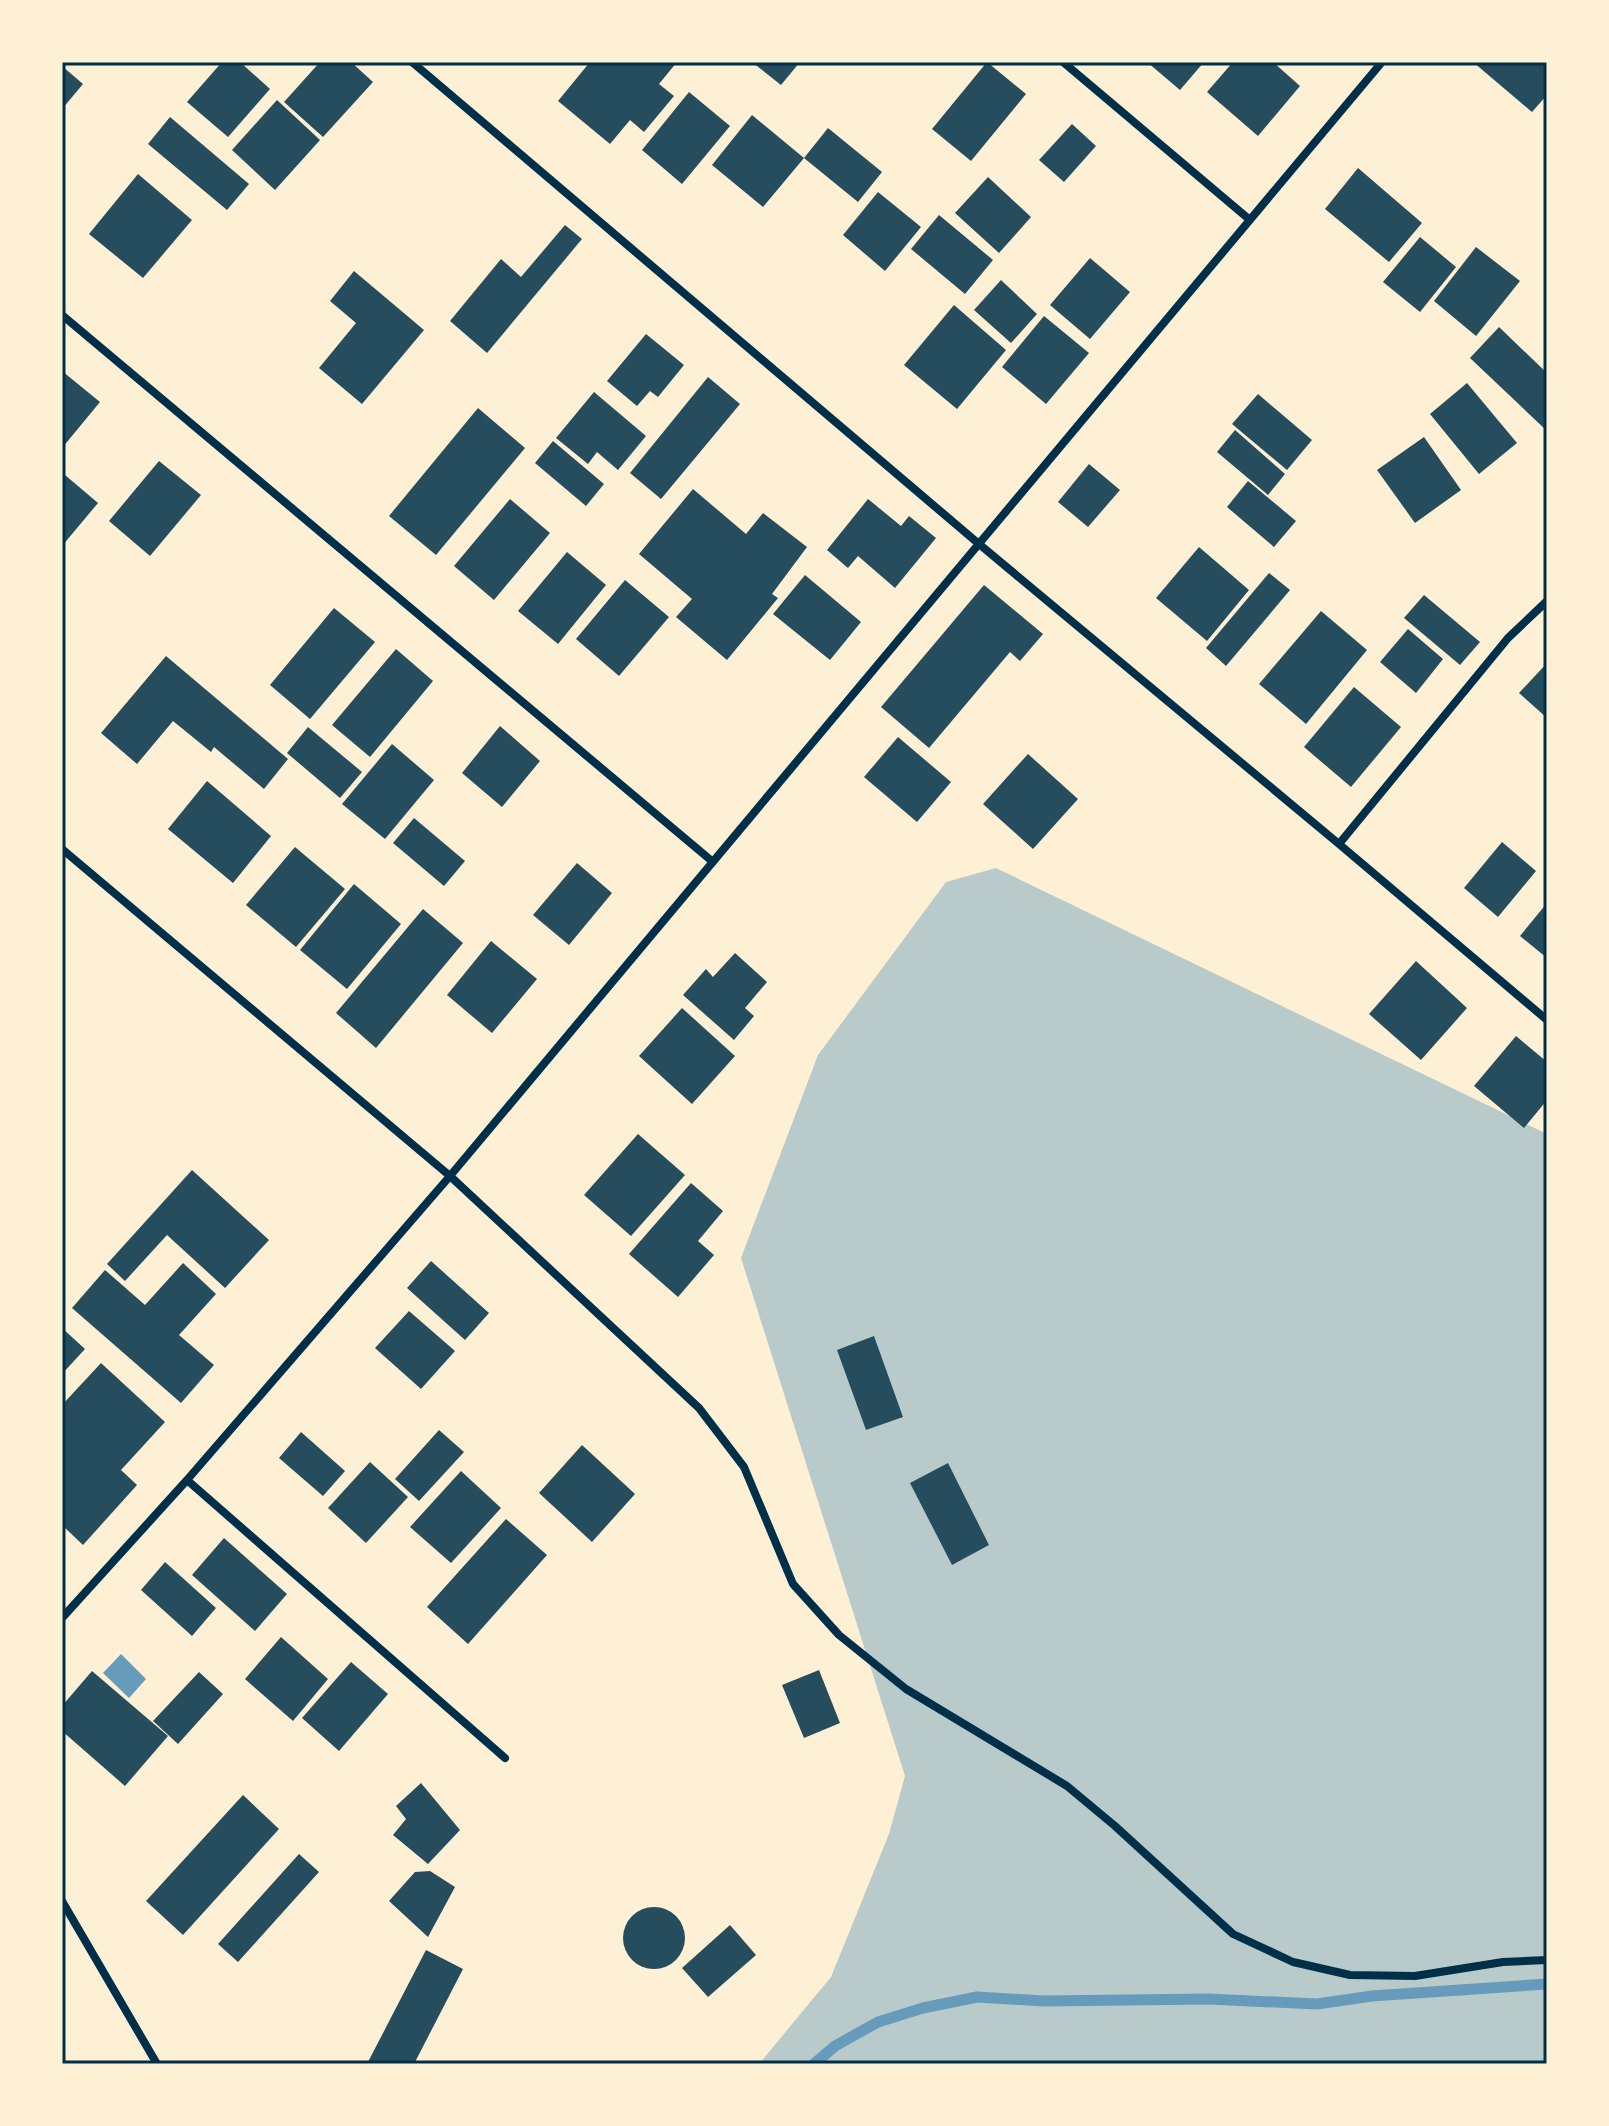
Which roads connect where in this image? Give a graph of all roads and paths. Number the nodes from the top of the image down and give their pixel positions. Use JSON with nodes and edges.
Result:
{"nodes":[{"id":1,"x":412,"y":62,"type":"edge"},
{"id":2,"x":1063,"y":62,"type":"edge"},
{"id":3,"x":1382,"y":62,"type":"edge"},
{"id":4,"x":1250,"y":220,"type":"junction"},
{"id":5,"x":62,"y":315,"type":"edge"},
{"id":6,"x":979,"y":544,"type":"junction"},
{"id":7,"x":1547,"y":601,"type":"edge"},
{"id":8,"x":1339,"y":844,"type":"junction"},
{"id":9,"x":62,"y":849,"type":"edge"},
{"id":10,"x":713,"y":862,"type":"junction"},
{"id":11,"x":1547,"y":1020,"type":"edge"},
{"id":12,"x":450,"y":1176,"type":"junction"},
{"id":13,"x":187,"y":1480,"type":"junction"},
{"id":14,"x":62,"y":1618,"type":"edge"},
{"id":15,"x":505,"y":1758,"type":"dead end"},
{"id":16,"x":62,"y":1901,"type":"edge"},
{"id":17,"x":1547,"y":1960,"type":"edge"},
{"id":18,"x":157,"y":2064,"type":"edge"}],
"edges":[{"from":1,"to":6,"type":"street"},
{"from":2,"to":4,"type":"street"},
{"from":3,"to":4,"type":"street"},
{"from":4,"to":6,"type":"street"},
{"from":5,"to":10,"type":"street"},
{"from":6,"to":8,"type":"street"},
{"from":6,"to":10,"type":"street"},
{"from":7,"to":8,"type":"street"},
{"from":8,"to":11,"type":"street"},
{"from":9,"to":12,"type":"street"},
{"from":10,"to":12,"type":"street"},
{"from":12,"to":13,"type":"street"},
{"from":12,"to":17,"type":"street"},
{"from":13,"to":14,"type":"street"},
{"from":13,"to":15,"type":"street"},
{"from":16,"to":18,"type":"street"}]}
